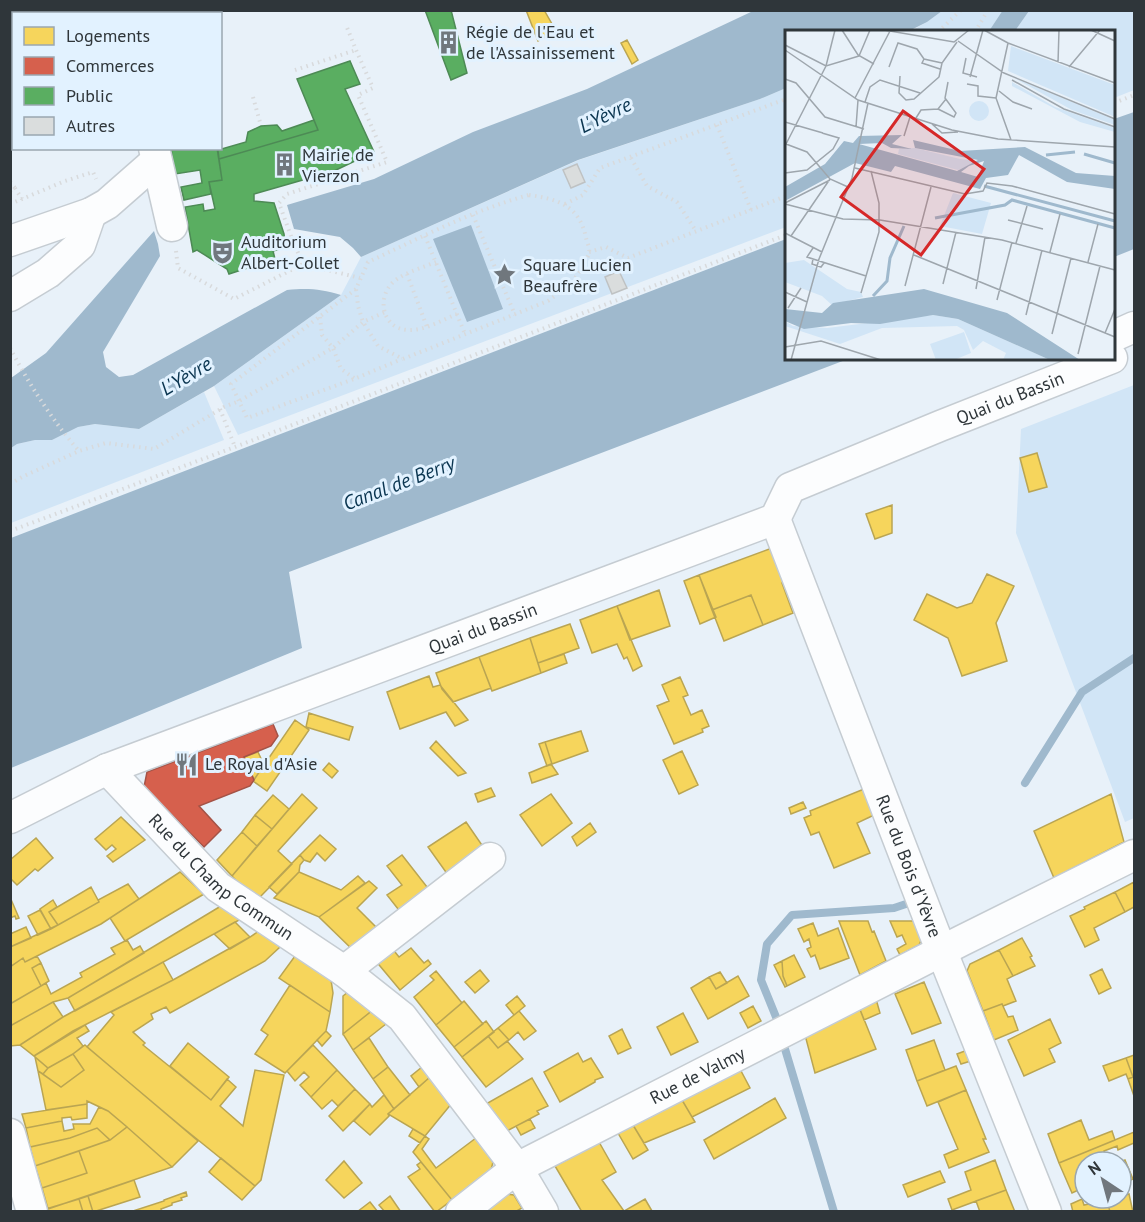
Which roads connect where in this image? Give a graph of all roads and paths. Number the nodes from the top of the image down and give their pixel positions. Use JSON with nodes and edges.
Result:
{"nodes":[{"id":1,"x":961,"y":10,"type":"edge"},
{"id":2,"x":988,"y":10,"type":"edge"},
{"id":3,"x":346,"y":25,"type":"dead end"},
{"id":4,"x":940,"y":30,"type":"edge"},
{"id":5,"x":976,"y":30,"type":"edge"},
{"id":6,"x":356,"y":50,"type":"junction"},
{"id":7,"x":295,"y":70,"type":"dead end"},
{"id":8,"x":1134,"y":95,"type":"edge"},
{"id":9,"x":253,"y":97,"type":"dead end"},
{"id":10,"x":785,"y":99,"type":"edge"},
{"id":11,"x":1115,"y":102,"type":"edge"},
{"id":12,"x":717,"y":125,"type":"junction"},
{"id":13,"x":261,"y":126,"type":"dead end"},
{"id":14,"x":155,"y":155,"type":"edge"},
{"id":15,"x":631,"y":158,"type":"junction"},
{"id":16,"x":10,"y":182,"type":"edge"},
{"id":17,"x":13,"y":190,"type":"edge"},
{"id":18,"x":785,"y":196,"type":"edge"},
{"id":19,"x":22,"y":199,"type":"dead end"},
{"id":20,"x":565,"y":204,"type":"junction"},
{"id":21,"x":751,"y":210,"type":"junction"},
{"id":22,"x":91,"y":213,"type":"junction"},
{"id":23,"x":473,"y":215,"type":"junction"},
{"id":24,"x":172,"y":226,"type":"joint"},
{"id":25,"x":696,"y":231,"type":"junction"},
{"id":26,"x":425,"y":236,"type":"junction"},
{"id":27,"x":785,"y":236,"type":"edge"},
{"id":28,"x":10,"y":241,"type":"edge"},
{"id":29,"x":589,"y":252,"type":"junction"},
{"id":30,"x":436,"y":262,"type":"junction"},
{"id":31,"x":303,"y":264,"type":"junction"},
{"id":32,"x":407,"y":274,"type":"junction"},
{"id":33,"x":360,"y":278,"type":"junction"},
{"id":34,"x":356,"y":289,"type":"junction"},
{"id":35,"x":10,"y":296,"type":"edge"},
{"id":36,"x":385,"y":312,"type":"junction"},
{"id":37,"x":457,"y":314,"type":"junction"},
{"id":38,"x":515,"y":315,"type":"junction"},
{"id":39,"x":320,"y":316,"type":"junction"},
{"id":40,"x":363,"y":322,"type":"junction"},
{"id":41,"x":427,"y":327,"type":"junction"},
{"id":42,"x":1134,"y":327,"type":"edge"},
{"id":43,"x":465,"y":334,"type":"junction"},
{"id":44,"x":1115,"y":335,"type":"edge"},
{"id":45,"x":10,"y":348,"type":"edge"},
{"id":46,"x":333,"y":348,"type":"junction"},
{"id":47,"x":1134,"y":350,"type":"edge"},
{"id":48,"x":1115,"y":357,"type":"edge"},
{"id":49,"x":403,"y":359,"type":"junction"},
{"id":50,"x":1054,"y":360,"type":"edge"},
{"id":51,"x":1108,"y":360,"type":"edge"},
{"id":52,"x":354,"y":379,"type":"junction"},
{"id":53,"x":239,"y":401,"type":"junction"},
{"id":54,"x":220,"y":410,"type":"junction"},
{"id":55,"x":940,"y":426,"type":"junction"},
{"id":56,"x":235,"y":447,"type":"junction"},
{"id":57,"x":79,"y":451,"type":"junction"},
{"id":58,"x":10,"y":484,"type":"edge"},
{"id":59,"x":775,"y":519,"type":"junction"},
{"id":60,"x":10,"y":531,"type":"edge"},
{"id":61,"x":107,"y":770,"type":"junction"},
{"id":62,"x":10,"y":818,"type":"edge"},
{"id":63,"x":1134,"y":855,"type":"edge"},
{"id":64,"x":490,"y":858,"type":"dead end"},
{"id":65,"x":942,"y":951,"type":"junction"},
{"id":66,"x":344,"y":971,"type":"junction"},
{"id":67,"x":10,"y":1134,"type":"edge"},
{"id":68,"x":517,"y":1168,"type":"junction"},
{"id":69,"x":32,"y":1212,"type":"edge"},
{"id":70,"x":460,"y":1212,"type":"edge"},
{"id":71,"x":543,"y":1212,"type":"edge"},
{"id":72,"x":1046,"y":1212,"type":"edge"}],
"edges":[{"from":1,"to":4,"type":"path"},
{"from":2,"to":5,"type":"path"},
{"from":3,"to":6,"type":"path"},
{"from":6,"to":7,"type":"path"},
{"from":6,"to":31,"type":"path"},
{"from":8,"to":11,"type":"path"},
{"from":9,"to":13,"type":"path"},
{"from":10,"to":12,"type":"path"},
{"from":12,"to":15,"type":"path"},
{"from":12,"to":21,"type":"path"},
{"from":14,"to":22,"type":"street"},
{"from":14,"to":24,"type":"street"},
{"from":15,"to":20,"type":"path"},
{"from":15,"to":25,"type":"path"},
{"from":16,"to":17,"type":"path"},
{"from":17,"to":19,"type":"path"},
{"from":18,"to":21,"type":"path"},
{"from":20,"to":23,"type":"path"},
{"from":20,"to":29,"type":"path"},
{"from":21,"to":25,"type":"path"},
{"from":22,"to":28,"type":"street"},
{"from":22,"to":35,"type":"street"},
{"from":23,"to":26,"type":"path"},
{"from":23,"to":38,"type":"path"},
{"from":24,"to":31,"type":"path"},
{"from":25,"to":29,"type":"path"},
{"from":26,"to":30,"type":"path"},
{"from":26,"to":33,"type":"path"},
{"from":27,"to":56,"type":"path"},
{"from":29,"to":38,"type":"path"},
{"from":30,"to":32,"type":"path"},
{"from":30,"to":37,"type":"path"},
{"from":31,"to":33,"type":"path"},
{"from":32,"to":36,"type":"path"},
{"from":32,"to":41,"type":"path"},
{"from":33,"to":34,"type":"path"},
{"from":34,"to":39,"type":"path"},
{"from":34,"to":40,"type":"path"},
{"from":36,"to":40,"type":"path"},
{"from":36,"to":41,"type":"path"},
{"from":37,"to":41,"type":"path"},
{"from":37,"to":43,"type":"path"},
{"from":38,"to":43,"type":"path"},
{"from":39,"to":46,"type":"path"},
{"from":39,"to":53,"type":"path"},
{"from":40,"to":46,"type":"path"},
{"from":40,"to":49,"type":"path"},
{"from":42,"to":44,"type":"street"},
{"from":43,"to":49,"type":"path"},
{"from":45,"to":57,"type":"path"},
{"from":46,"to":52,"type":"path"},
{"from":46,"to":53,"type":"path"},
{"from":47,"to":48,"type":"street","name":"Quai du Bassin"},
{"from":49,"to":52,"type":"path"},
{"from":50,"to":55,"type":"street","name":"Quai du Bassin"},
{"from":51,"to":55,"type":"street","name":"Quai du Bassin"},
{"from":52,"to":53,"type":"path"},
{"from":53,"to":54,"type":"path"},
{"from":54,"to":56,"type":"path"},
{"from":54,"to":57,"type":"path"},
{"from":55,"to":59,"type":"street","name":"Quai du Bassin"},
{"from":56,"to":60,"type":"path"},
{"from":57,"to":58,"type":"path"},
{"from":59,"to":61,"type":"street","name":"Quai du Bassin"},
{"from":59,"to":65,"type":"street","name":"Rue du Bois d'Yèvre"},
{"from":61,"to":62,"type":"street","name":"Quai du Bassin"},
{"from":61,"to":66,"type":"street","name":"Rue du Champ Commun"},
{"from":63,"to":65,"type":"street","name":"Rue de Valmy"},
{"from":64,"to":66,"type":"street"},
{"from":65,"to":68,"type":"street","name":"Rue de Valmy"},
{"from":65,"to":72,"type":"street","name":"Rue du Bois d'Yèvre"},
{"from":66,"to":68,"type":"street","name":"Rue du Champ Commun"},
{"from":67,"to":69,"type":"street"},
{"from":68,"to":70,"type":"street","name":"Rue de Valmy"},
{"from":68,"to":71,"type":"street","name":"Rue du Champ Commun"}]}
